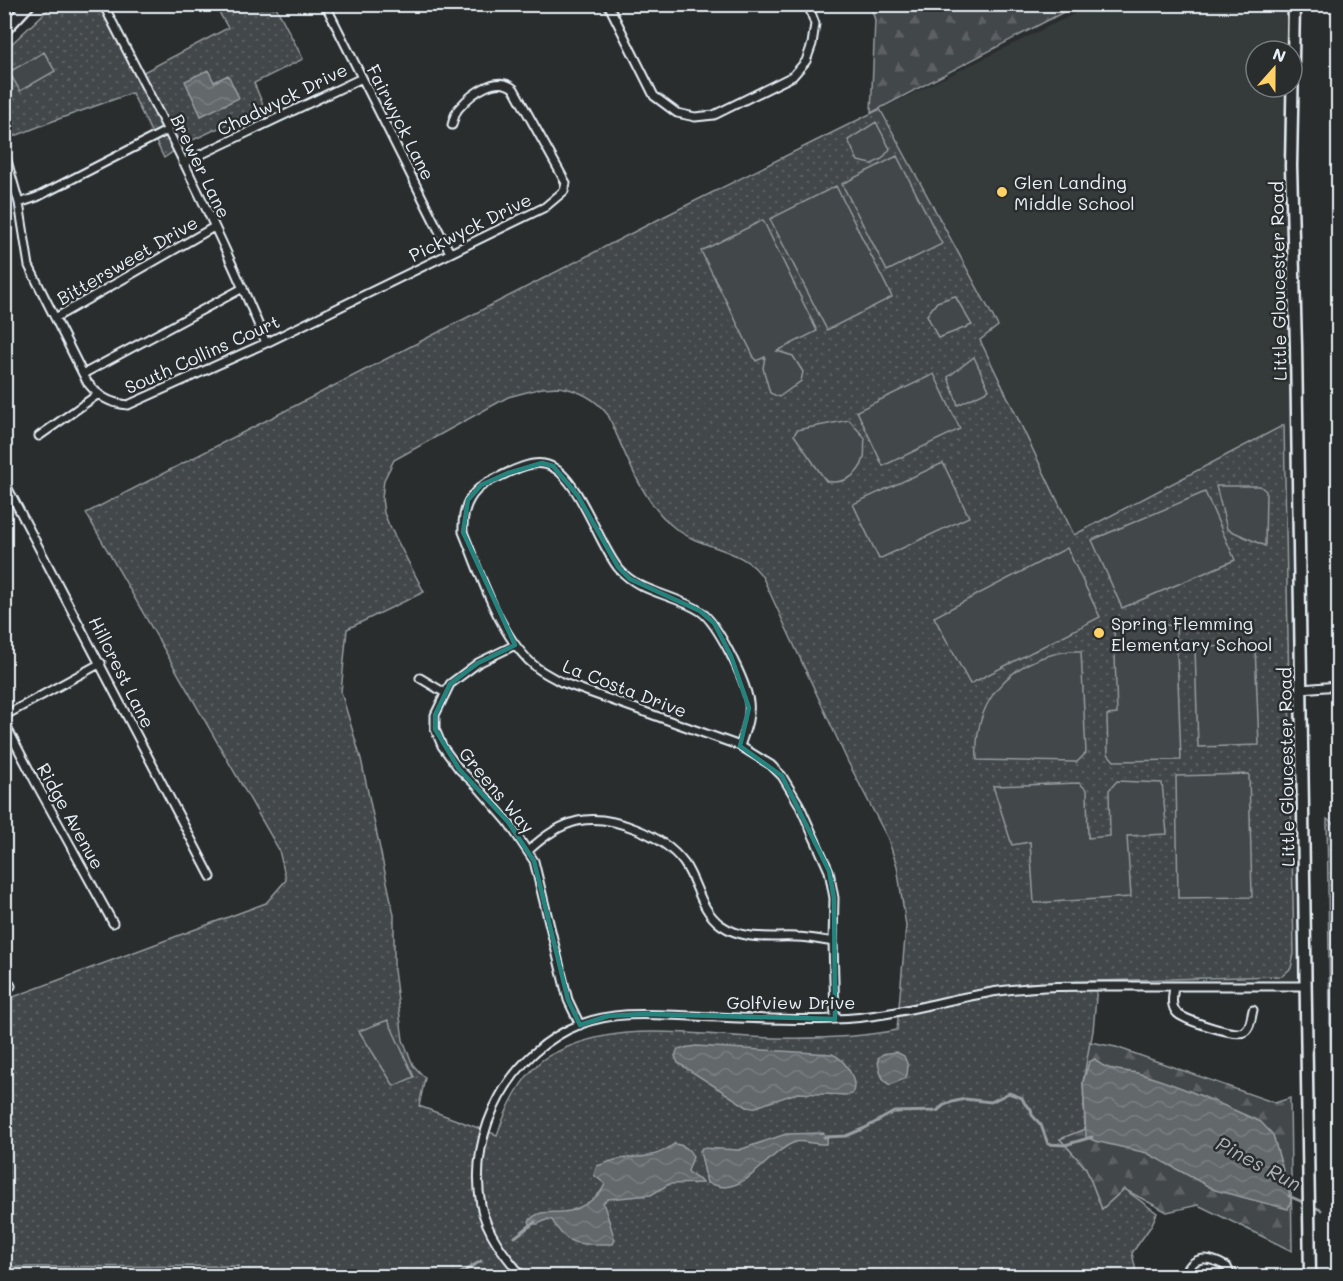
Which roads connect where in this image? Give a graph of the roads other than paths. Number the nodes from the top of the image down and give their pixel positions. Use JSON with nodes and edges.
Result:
{"nodes":[{"id":1,"x":28,"y":4,"type":"edge"},
{"id":2,"x":103,"y":4,"type":"edge"},
{"id":3,"x":326,"y":4,"type":"edge"},
{"id":4,"x":608,"y":4,"type":"edge"},
{"id":5,"x":808,"y":4,"type":"edge"},
{"id":6,"x":1294,"y":4,"type":"edge"},
{"id":7,"x":4,"y":30,"type":"edge"},
{"id":8,"x":362,"y":78,"type":"junction"},
{"id":9,"x":452,"y":125,"type":"dead end"},
{"id":10,"x":168,"y":130,"type":"junction"},
{"id":11,"x":4,"y":150,"type":"edge"},
{"id":12,"x":183,"y":163,"type":"junction"},
{"id":13,"x":20,"y":203,"type":"junction"},
{"id":14,"x":214,"y":227,"type":"junction"},
{"id":15,"x":450,"y":253,"type":"junction"},
{"id":16,"x":382,"y":286,"type":"joint"},
{"id":17,"x":243,"y":288,"type":"junction"},
{"id":18,"x":55,"y":318,"type":"junction"},
{"id":19,"x":266,"y":344,"type":"junction"},
{"id":20,"x":83,"y":374,"type":"junction"},
{"id":21,"x":97,"y":394,"type":"junction"},
{"id":22,"x":39,"y":436,"type":"dead end"},
{"id":23,"x":4,"y":481,"type":"edge"},
{"id":24,"x":515,"y":645,"type":"junction"},
{"id":25,"x":101,"y":663,"type":"junction"},
{"id":26,"x":420,"y":678,"type":"dead end"},
{"id":27,"x":1338,"y":686,"type":"edge"},
{"id":28,"x":1301,"y":689,"type":"junction"},
{"id":29,"x":445,"y":693,"type":"junction"},
{"id":30,"x":4,"y":716,"type":"edge"},
{"id":31,"x":4,"y":722,"type":"edge"},
{"id":32,"x":740,"y":746,"type":"junction"},
{"id":33,"x":528,"y":851,"type":"junction"},
{"id":34,"x":211,"y":877,"type":"dead end"},
{"id":35,"x":113,"y":923,"type":"dead end"},
{"id":36,"x":833,"y":942,"type":"junction"},
{"id":37,"x":4,"y":973,"type":"edge"},
{"id":38,"x":11,"y":986,"type":"dead end"},
{"id":39,"x":1174,"y":986,"type":"junction"},
{"id":40,"x":1305,"y":986,"type":"junction"},
{"id":41,"x":1253,"y":1010,"type":"dead end"},
{"id":42,"x":835,"y":1019,"type":"junction"},
{"id":43,"x":580,"y":1025,"type":"junction"},
{"id":44,"x":522,"y":1276,"type":"edge"},
{"id":45,"x":1184,"y":1276,"type":"edge"},
{"id":46,"x":1231,"y":1276,"type":"edge"},
{"id":47,"x":1310,"y":1276,"type":"edge"}],
"edges":[{"from":1,"to":7,"type":"street"},
{"from":2,"to":10,"type":"street","name":"Brewer Lane"},
{"from":3,"to":8,"type":"street","name":"Fairwyck Lane"},
{"from":4,"to":5,"type":"street"},
{"from":6,"to":28,"type":"street","name":"Little Gloucester Road"},
{"from":8,"to":12,"type":"street","name":"Chadwyck Drive"},
{"from":8,"to":15,"type":"street","name":"Fairwyck Lane"},
{"from":9,"to":15,"type":"street","name":"Pickwyck Drive"},
{"from":10,"to":12,"type":"street","name":"Brewer Lane"},
{"from":10,"to":13,"type":"street"},
{"from":11,"to":13,"type":"street"},
{"from":12,"to":14,"type":"street","name":"Brewer Lane"},
{"from":13,"to":18,"type":"street"},
{"from":14,"to":17,"type":"street","name":"Brewer Lane"},
{"from":14,"to":18,"type":"street","name":"Bittersweet Drive"},
{"from":15,"to":16,"type":"street","name":"Pickwyck Drive"},
{"from":16,"to":19,"type":"street","name":"South Collins Court"},
{"from":17,"to":19,"type":"street","name":"Brewer Lane"},
{"from":17,"to":20,"type":"street"},
{"from":18,"to":20,"type":"street"},
{"from":19,"to":21,"type":"street","name":"South Collins Court"},
{"from":20,"to":21,"type":"street"},
{"from":21,"to":22,"type":"street"},
{"from":23,"to":25,"type":"street","name":"Hillcrest Lane"},
{"from":24,"to":29,"type":"street","name":"Greens Way"},
{"from":24,"to":32,"type":"street","name":"La Costa Drive"},
{"from":24,"to":32,"type":"street","name":"La Costa Drive"},
{"from":25,"to":30,"type":"street"},
{"from":25,"to":34,"type":"street","name":"Hillcrest Lane"},
{"from":26,"to":29,"type":"street"},
{"from":27,"to":28,"type":"street"},
{"from":28,"to":40,"type":"street","name":"Little Gloucester Road"},
{"from":29,"to":33,"type":"street","name":"Greens Way"},
{"from":31,"to":35,"type":"street","name":"Ridge Avenue"},
{"from":32,"to":36,"type":"street","name":"La Costa Drive"},
{"from":33,"to":36,"type":"street"},
{"from":33,"to":43,"type":"street","name":"Greens Way"},
{"from":36,"to":42,"type":"street","name":"La Costa Drive"},
{"from":37,"to":38,"type":"street"},
{"from":39,"to":40,"type":"street","name":"Golfview Drive"},
{"from":39,"to":41,"type":"street"},
{"from":39,"to":42,"type":"street","name":"Golfview Drive"},
{"from":40,"to":47,"type":"street","name":"Little Gloucester Road"},
{"from":42,"to":43,"type":"street","name":"Golfview Drive"},
{"from":43,"to":44,"type":"street","name":"Golfview Drive"},
{"from":45,"to":46,"type":"street"}]}
